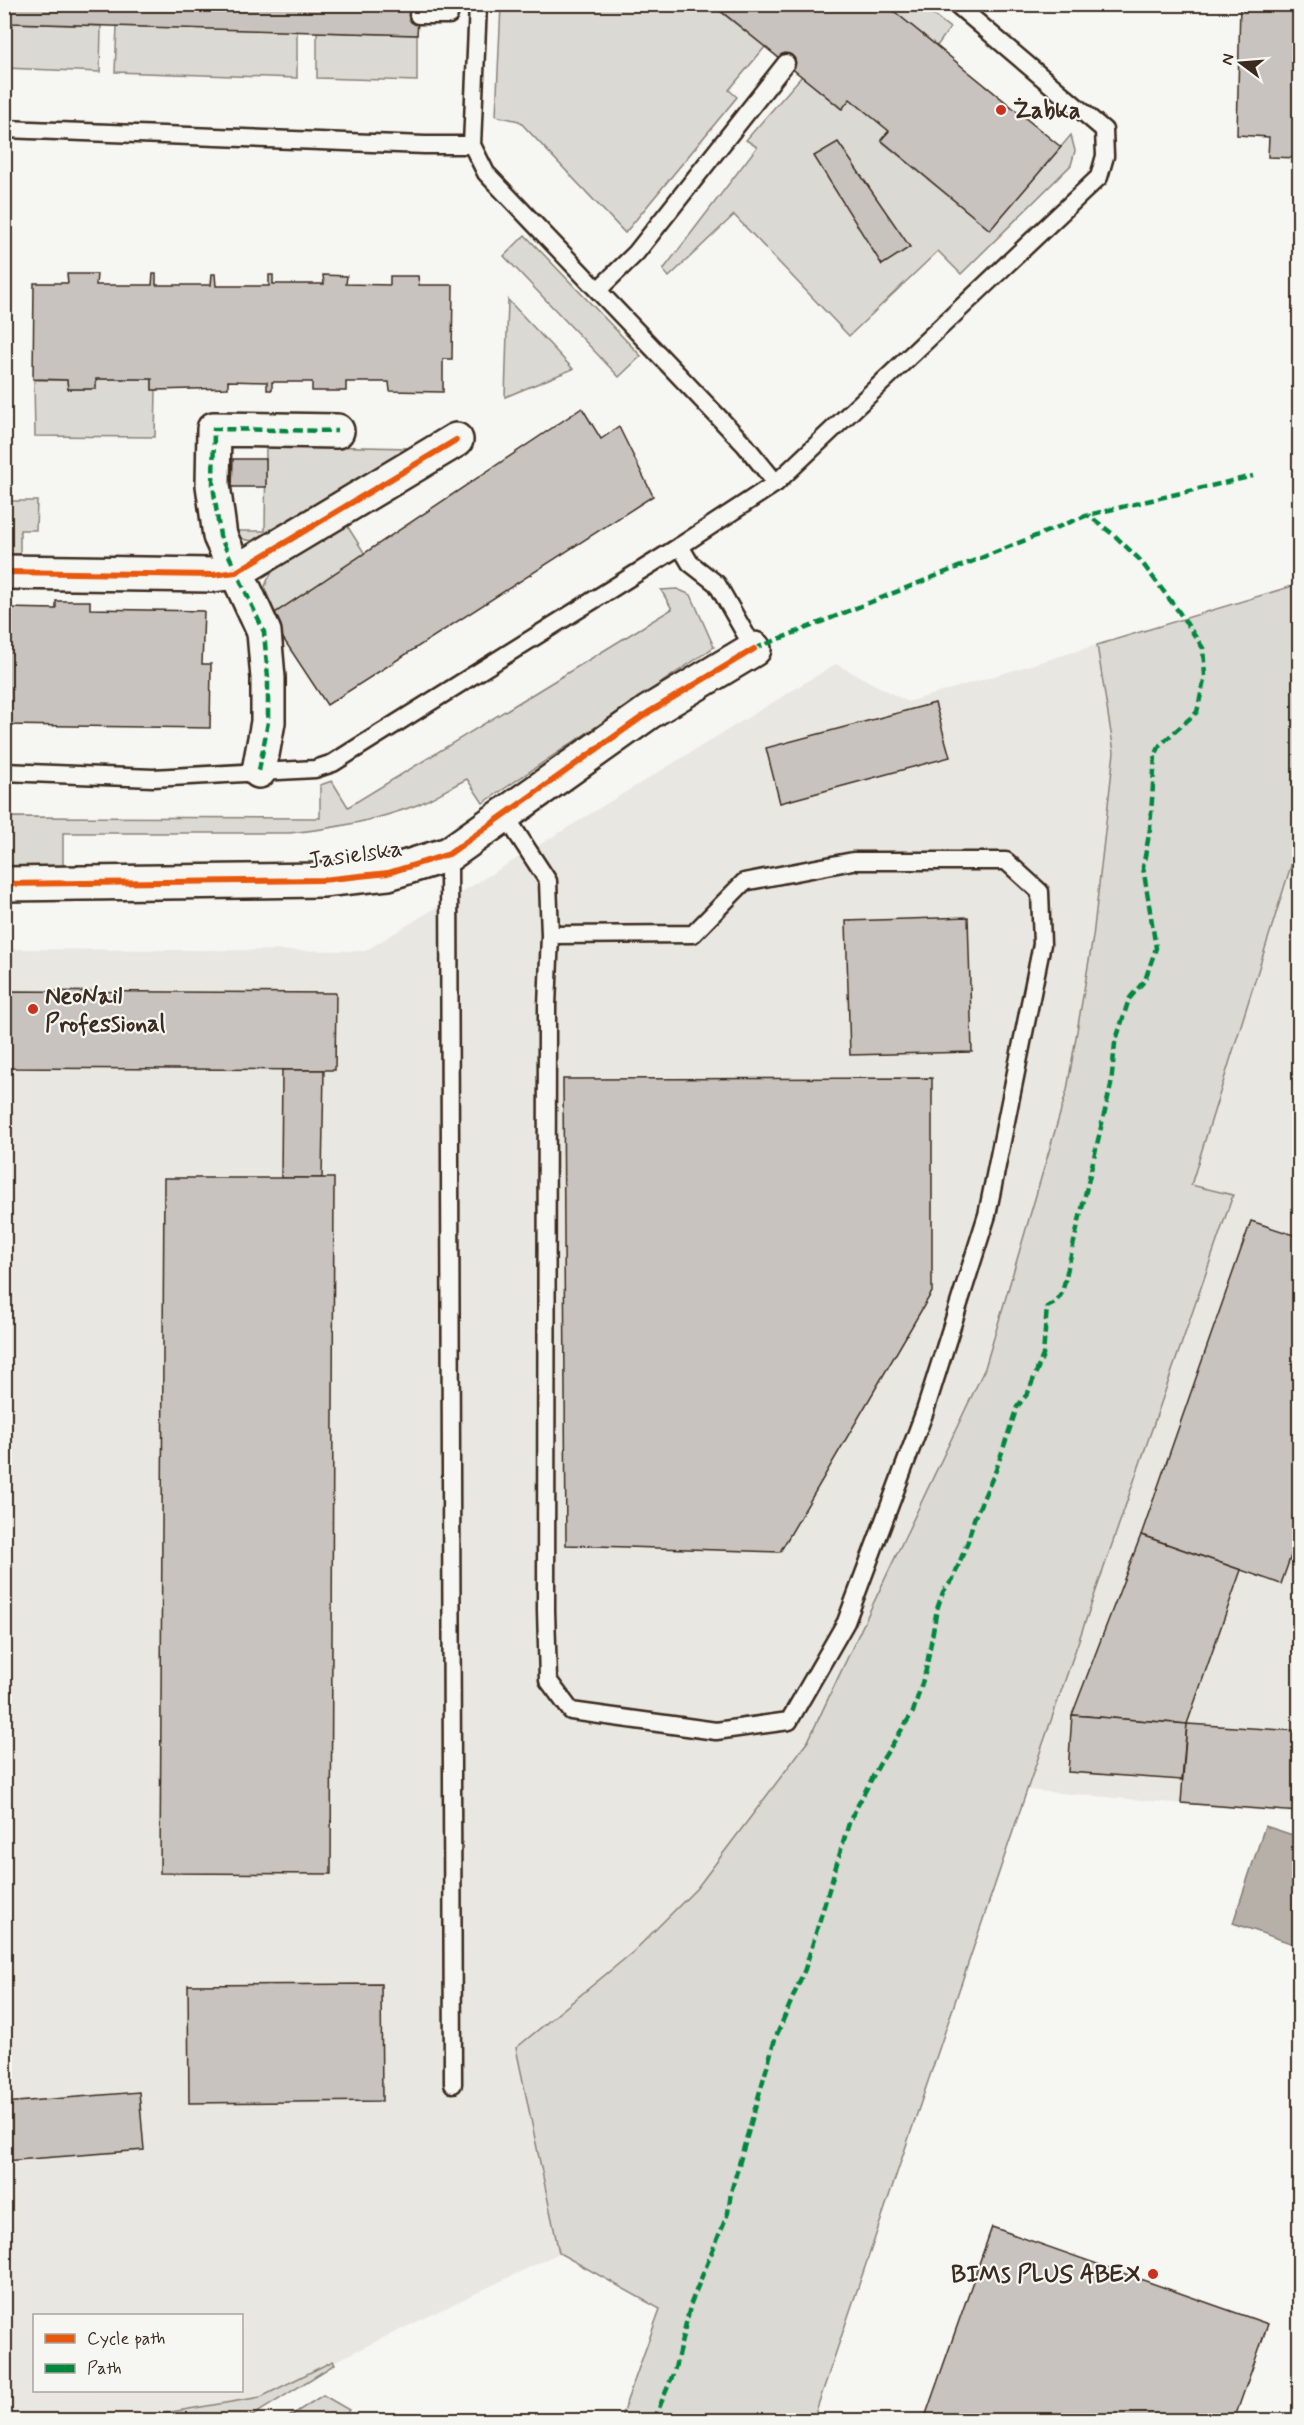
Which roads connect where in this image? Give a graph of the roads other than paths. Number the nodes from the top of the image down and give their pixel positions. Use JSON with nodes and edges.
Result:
{"nodes":[{"id":1,"x":450,"y":4,"type":"edge"},
{"id":2,"x":478,"y":4,"type":"edge"},
{"id":3,"x":956,"y":4,"type":"edge"},
{"id":4,"x":418,"y":15,"type":"dead end"},
{"id":5,"x":786,"y":63,"type":"dead end"},
{"id":6,"x":4,"y":129,"type":"edge"},
{"id":7,"x":472,"y":145,"type":"junction"},
{"id":8,"x":598,"y":290,"type":"junction"},
{"id":9,"x":337,"y":431,"type":"dead end"},
{"id":10,"x":456,"y":440,"type":"dead end"},
{"id":11,"x":776,"y":483,"type":"junction"},
{"id":12,"x":680,"y":546,"type":"junction"},
{"id":13,"x":4,"y":572,"type":"edge"},
{"id":14,"x":236,"y":572,"type":"junction"},
{"id":15,"x":754,"y":649,"type":"joint"},
{"id":16,"x":258,"y":771,"type":"junction"},
{"id":17,"x":4,"y":772,"type":"edge"},
{"id":18,"x":505,"y":815,"type":"junction"},
{"id":19,"x":449,"y":854,"type":"junction"},
{"id":20,"x":4,"y":884,"type":"edge"},
{"id":21,"x":550,"y":935,"type":"junction"},
{"id":22,"x":453,"y":2084,"type":"dead end"}],
"edges":[{"from":1,"to":4,"type":"lane"},
{"from":2,"to":7,"type":"lane"},
{"from":3,"to":11,"type":"lane"},
{"from":5,"to":8,"type":"lane"},
{"from":6,"to":7,"type":"lane"},
{"from":7,"to":8,"type":"lane"},
{"from":8,"to":11,"type":"lane"},
{"from":9,"to":14,"type":"street"},
{"from":10,"to":14,"type":"street"},
{"from":11,"to":12,"type":"lane"},
{"from":12,"to":15,"type":"lane"},
{"from":12,"to":16,"type":"lane"},
{"from":13,"to":14,"type":"street"},
{"from":14,"to":16,"type":"street"},
{"from":15,"to":18,"type":"street","name":"Jasielska"},
{"from":16,"to":17,"type":"lane"},
{"from":18,"to":19,"type":"street","name":"Jasielska"},
{"from":18,"to":21,"type":"lane"},
{"from":19,"to":20,"type":"street","name":"Jasielska"},
{"from":19,"to":22,"type":"lane"},
{"from":21,"to":21,"type":"lane"}]}
